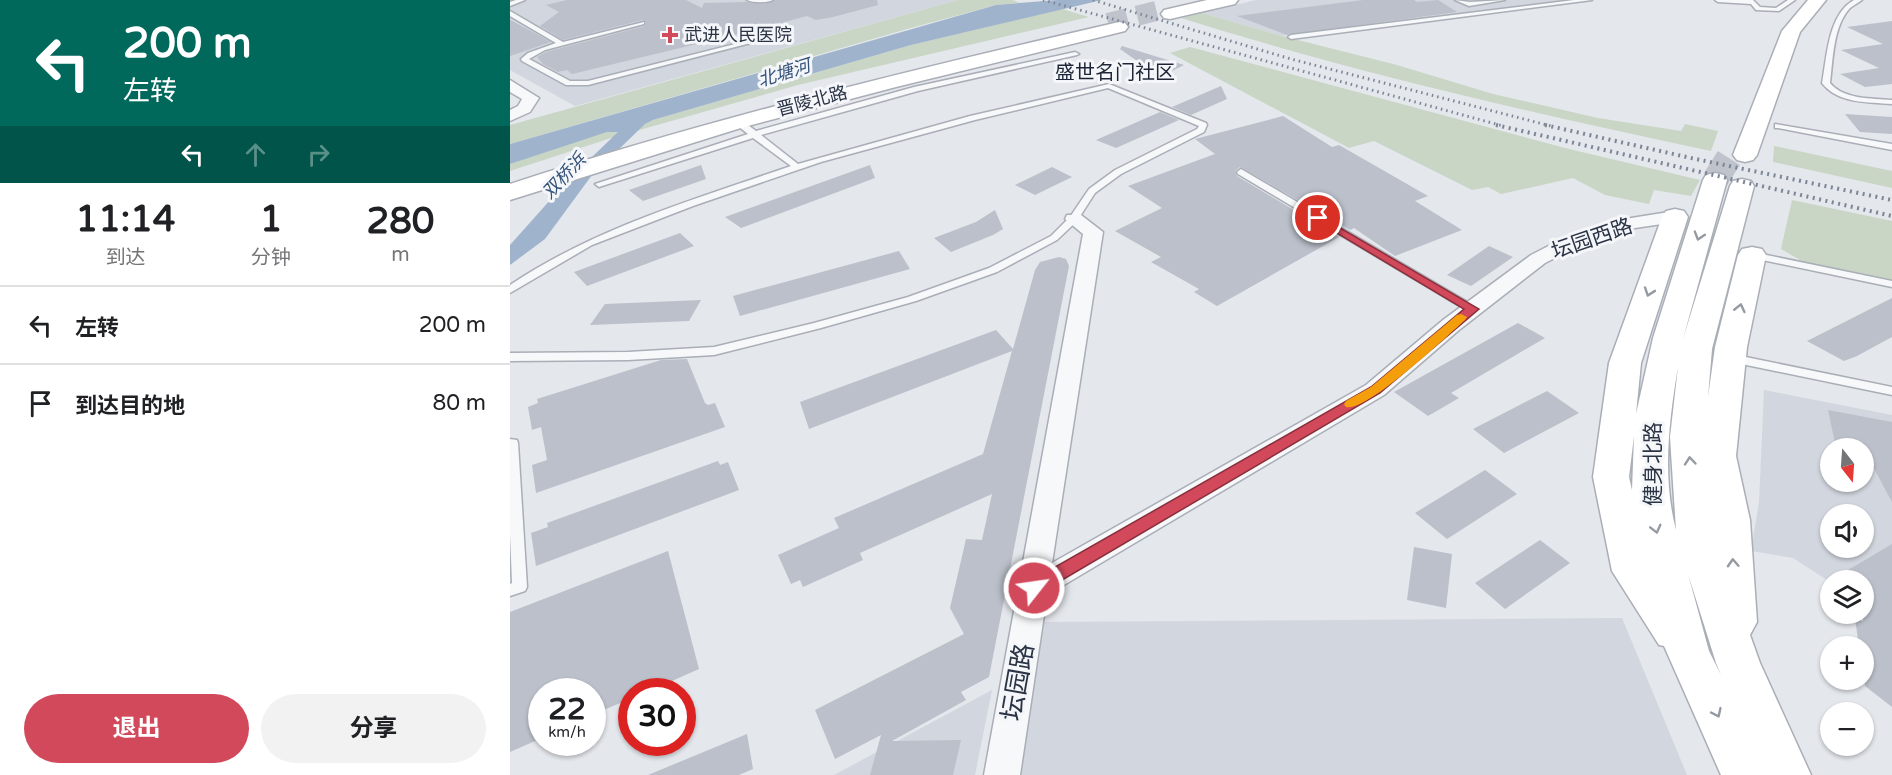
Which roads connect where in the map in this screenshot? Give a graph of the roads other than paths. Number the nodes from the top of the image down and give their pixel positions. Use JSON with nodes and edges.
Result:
{"nodes":[{"id":1,"x":522,"y":0,"type":"edge"},
{"id":2,"x":750,"y":0,"type":"edge"},
{"id":3,"x":770,"y":0,"type":"edge"},
{"id":4,"x":1203,"y":0,"type":"edge"},
{"id":5,"x":1229,"y":0,"type":"edge"},
{"id":6,"x":1458,"y":0,"type":"edge"},
{"id":7,"x":1502,"y":0,"type":"edge"},
{"id":8,"x":1589,"y":0,"type":"edge"},
{"id":9,"x":1718,"y":0,"type":"edge"},
{"id":10,"x":1792,"y":0,"type":"edge"},
{"id":11,"x":1802,"y":0,"type":"edge"},
{"id":12,"x":1817,"y":0,"type":"edge"},
{"id":13,"x":1858,"y":0,"type":"edge"},
{"id":14,"x":510,"y":4,"type":"edge"},
{"id":15,"x":510,"y":14,"type":"edge"},
{"id":16,"x":642,"y":23,"type":"dead end"},
{"id":17,"x":1797,"y":24,"type":"junction"},
{"id":18,"x":771,"y":37,"type":"dead end"},
{"id":19,"x":1291,"y":37,"type":"dead end"},
{"id":20,"x":562,"y":44,"type":"junction"},
{"id":21,"x":1075,"y":54,"type":"dead end"},
{"id":22,"x":510,"y":85,"type":"edge"},
{"id":23,"x":1892,"y":102,"type":"edge"},
{"id":24,"x":510,"y":116,"type":"edge"},
{"id":25,"x":737,"y":121,"type":"junction"},
{"id":26,"x":1778,"y":126,"type":"joint"},
{"id":27,"x":756,"y":134,"type":"junction"},
{"id":28,"x":1892,"y":147,"type":"edge"},
{"id":29,"x":636,"y":148,"type":"junction"},
{"id":30,"x":797,"y":168,"type":"junction"},
{"id":31,"x":1734,"y":168,"type":"junction"},
{"id":32,"x":592,"y":170,"type":"junction"},
{"id":33,"x":1241,"y":172,"type":"dead end"},
{"id":34,"x":510,"y":185,"type":"edge"},
{"id":35,"x":510,"y":192,"type":"edge"},
{"id":36,"x":1675,"y":217,"type":"joint"},
{"id":37,"x":1074,"y":219,"type":"junction"},
{"id":38,"x":1752,"y":255,"type":"joint"},
{"id":39,"x":1892,"y":284,"type":"edge"},
{"id":40,"x":510,"y":290,"type":"edge"},
{"id":41,"x":1472,"y":309,"type":"junction"},
{"id":42,"x":510,"y":357,"type":"edge"},
{"id":43,"x":1730,"y":358,"type":"junction"},
{"id":44,"x":1892,"y":391,"type":"edge"},
{"id":45,"x":510,"y":444,"type":"edge"},
{"id":46,"x":1034,"y":588,"type":"junction"},
{"id":47,"x":510,"y":590,"type":"edge"},
{"id":48,"x":1687,"y":652,"type":"junction"},
{"id":49,"x":1738,"y":663,"type":"junction"},
{"id":50,"x":1002,"y":775,"type":"edge"},
{"id":51,"x":1746,"y":775,"type":"edge"},
{"id":52,"x":1787,"y":775,"type":"edge"}],
"edges":[{"from":1,"to":14,"type":"lane"},
{"from":2,"to":3,"type":"lane"},
{"from":4,"to":5,"type":"main road"},
{"from":6,"to":7,"type":"lane"},
{"from":8,"to":19,"type":"lane"},
{"from":9,"to":10,"type":"lane"},
{"from":11,"to":31,"type":"main road","name":"健身北路"},
{"from":12,"to":17,"type":"main road","name":"健身北路"},
{"from":13,"to":23,"type":"lane"},
{"from":15,"to":20,"type":"lane"},
{"from":16,"to":20,"type":"lane"},
{"from":17,"to":26,"type":"main road"},
{"from":17,"to":31,"type":"main road","name":"健身北路"},
{"from":18,"to":20,"type":"lane"},
{"from":21,"to":27,"type":"lane"},
{"from":22,"to":24,"type":"street"},
{"from":25,"to":27,"type":"lane"},
{"from":25,"to":29,"type":"main road","name":"晋陵北路"},
{"from":25,"to":29,"type":"main road","name":"晋陵北路"},
{"from":26,"to":28,"type":"lane"},
{"from":27,"to":30,"type":"lane"},
{"from":27,"to":32,"type":"lane"},
{"from":29,"to":32,"type":"main road","name":"晋陵北路"},
{"from":30,"to":37,"type":"lane"},
{"from":30,"to":40,"type":"lane"},
{"from":31,"to":48,"type":"main road","name":"健身北路","one_way":true},
{"from":49,"to":31,"type":"main road","name":"健身北路","one_way":true},
{"from":32,"to":34,"type":"main road","name":"晋陵北路"},
{"from":32,"to":35,"type":"main road","name":"晋陵北路"},
{"from":33,"to":41,"type":"lane"},
{"from":36,"to":41,"type":"street","name":"坛园西路"},
{"from":36,"to":48,"type":"main road","one_way":true},
{"from":37,"to":42,"type":"lane"},
{"from":37,"to":46,"type":"street","name":"坛园路"},
{"from":38,"to":39,"type":"lane"},
{"from":43,"to":38,"type":"main road","one_way":true},
{"from":41,"to":46,"type":"street","name":"坛园西路"},
{"from":43,"to":44,"type":"lane"},
{"from":49,"to":43,"type":"main road","one_way":true},
{"from":45,"to":47,"type":"lane"},
{"from":46,"to":50,"type":"street","name":"坛园路"},
{"from":48,"to":51,"type":"main road","name":"健身北路","one_way":true},
{"from":49,"to":52,"type":"main road","name":"健身北路"}]}
